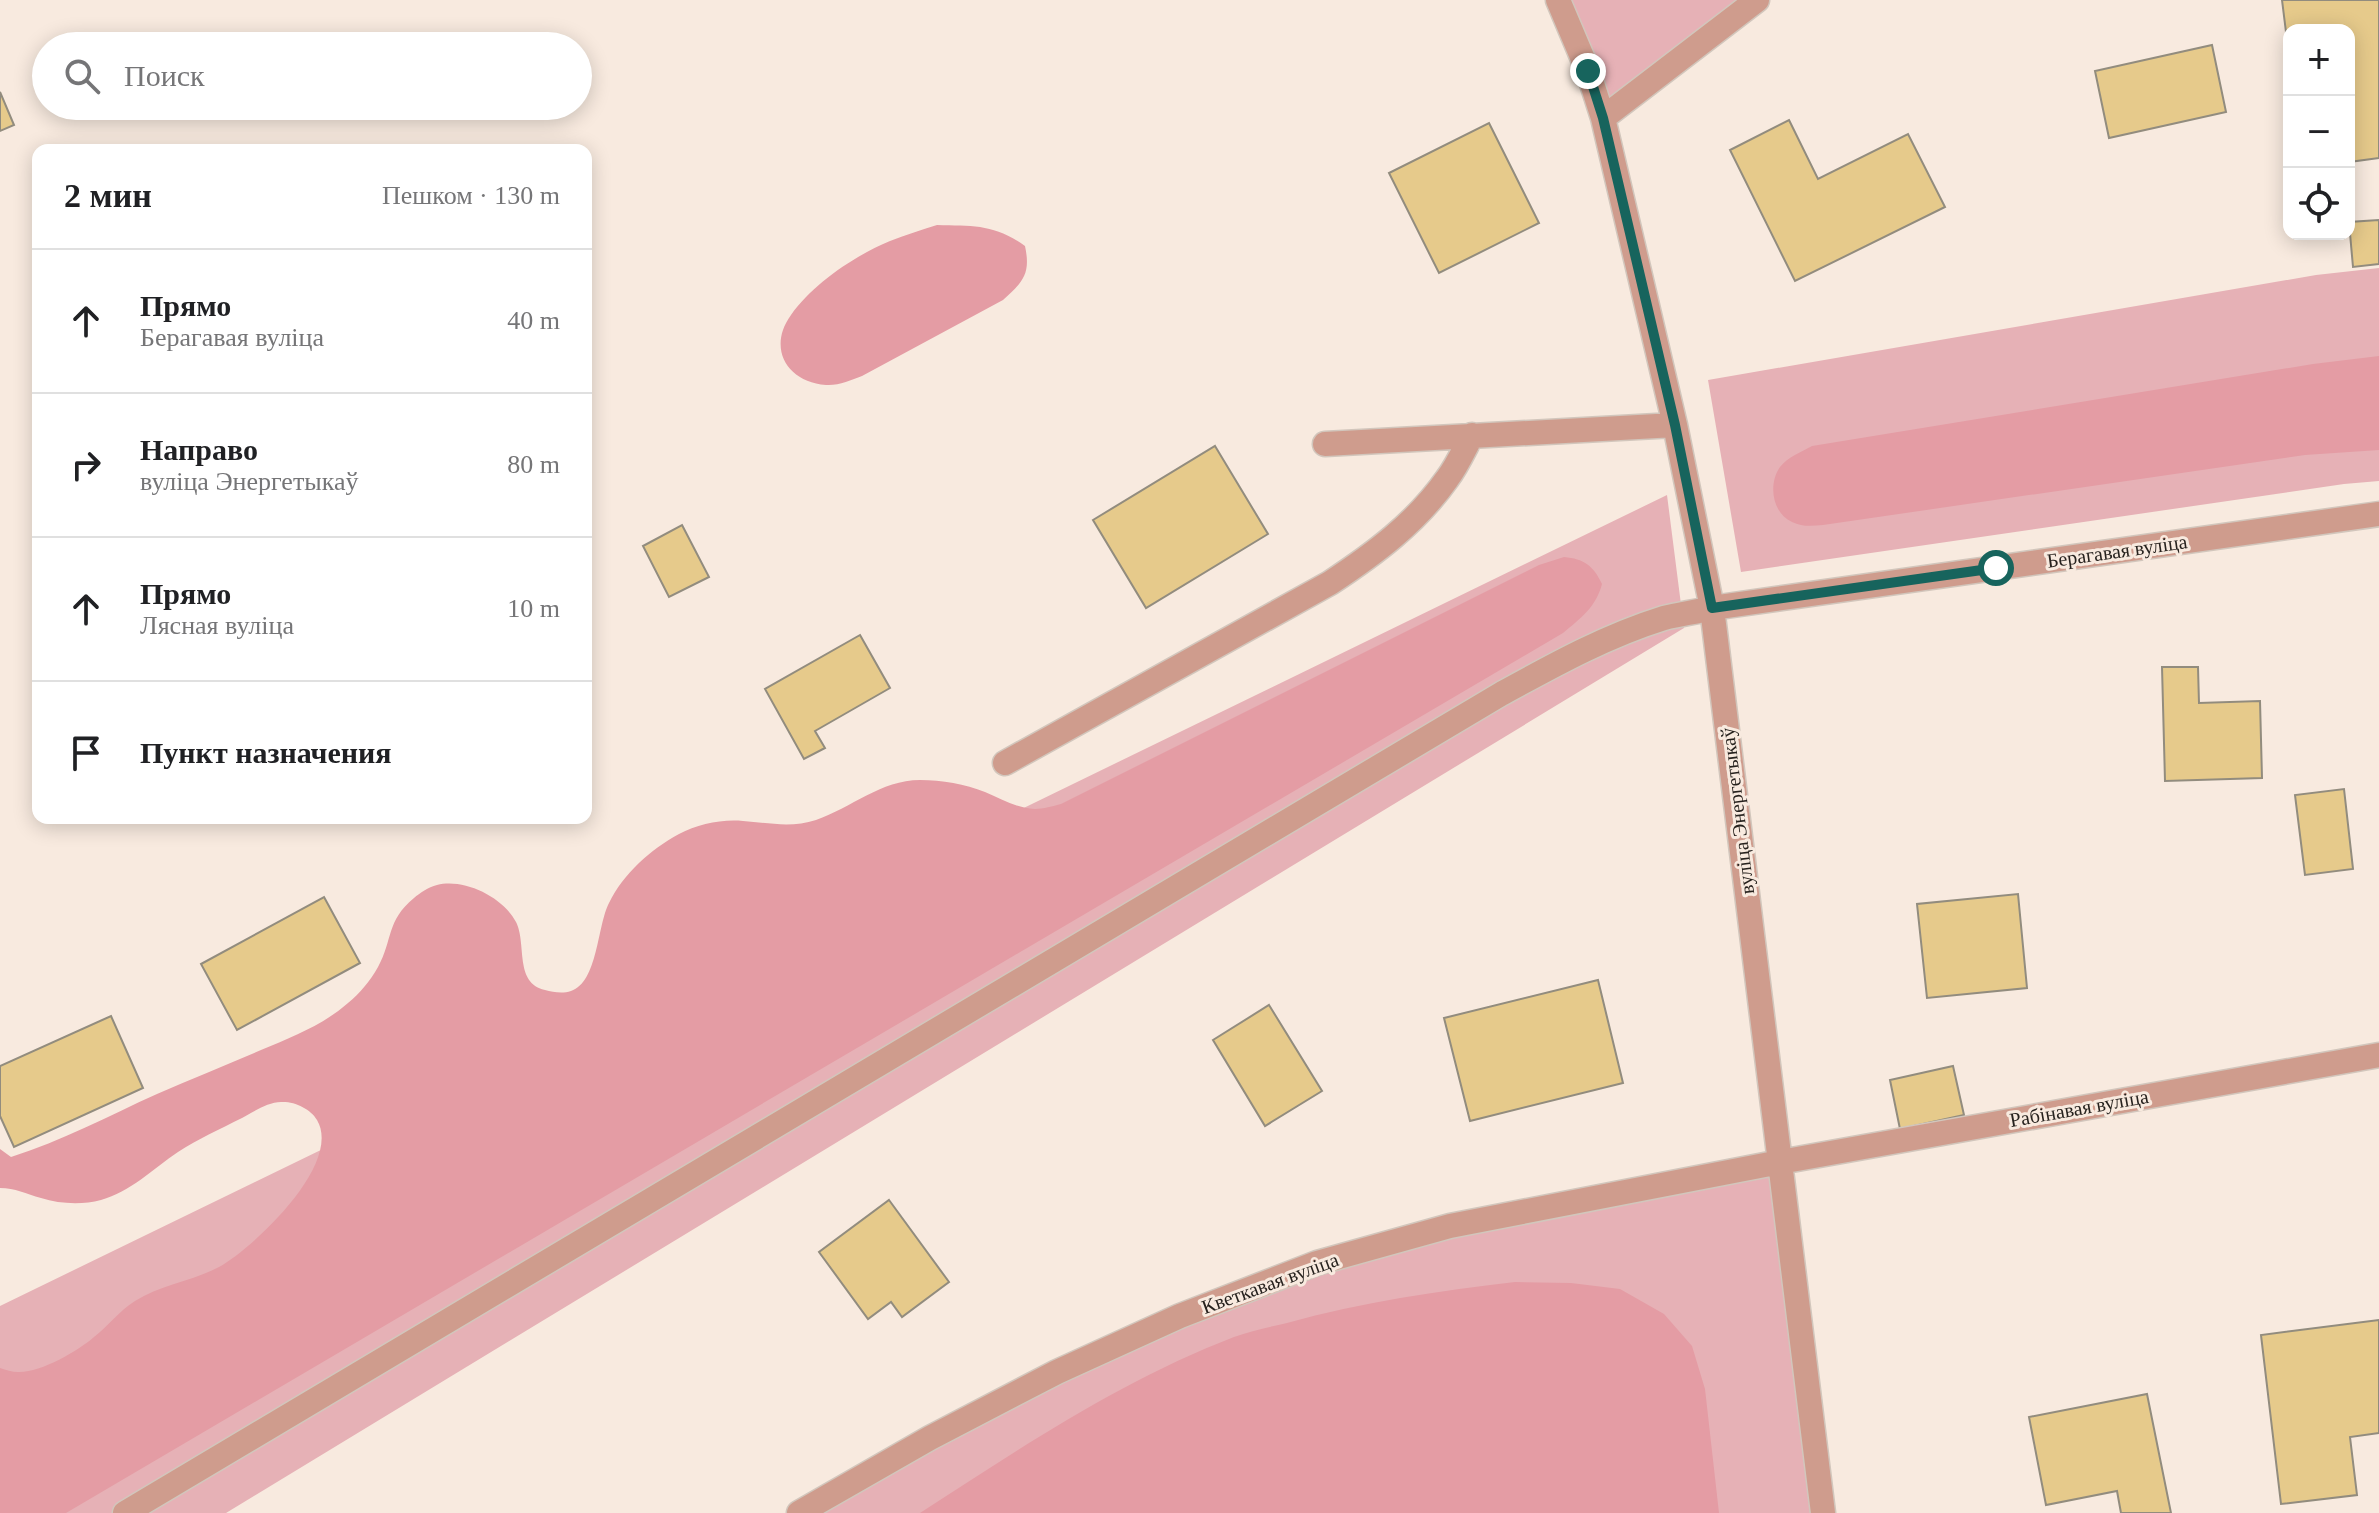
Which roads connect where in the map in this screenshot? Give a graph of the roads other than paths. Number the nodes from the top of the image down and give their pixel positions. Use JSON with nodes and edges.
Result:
{"nodes":[{"id":1,"x":1558,"y":0,"type":"edge"},
{"id":2,"x":1757,"y":0,"type":"edge"},
{"id":3,"x":1603,"y":118,"type":"junction"},
{"id":4,"x":1675,"y":425,"type":"junction"},
{"id":5,"x":1472,"y":435,"type":"junction"},
{"id":6,"x":1325,"y":444,"type":"dead end"},
{"id":7,"x":2379,"y":514,"type":"edge"},
{"id":8,"x":1712,"y":608,"type":"junction"},
{"id":9,"x":1005,"y":763,"type":"dead end"},
{"id":10,"x":2379,"y":1055,"type":"edge"},
{"id":11,"x":1780,"y":1162,"type":"junction"},
{"id":12,"x":125,"y":1513,"type":"edge"},
{"id":13,"x":799,"y":1513,"type":"edge"},
{"id":14,"x":1823,"y":1513,"type":"edge"}],
"edges":[{"from":1,"to":3,"type":"street","name":"вуліца Энергетыкаў"},
{"from":2,"to":3,"type":"street"},
{"from":3,"to":4,"type":"street","name":"вуліца Энергетыкаў"},
{"from":4,"to":5,"type":"street"},
{"from":4,"to":8,"type":"street","name":"вуліца Энергетыкаў"},
{"from":5,"to":6,"type":"street"},
{"from":5,"to":9,"type":"street"},
{"from":7,"to":8,"type":"street","name":"Берагавая вуліца"},
{"from":8,"to":11,"type":"street","name":"вуліца Энергетыкаў"},
{"from":8,"to":12,"type":"street","name":"Берагавая вуліца"},
{"from":10,"to":11,"type":"street","name":"Рабінавая вуліца"},
{"from":11,"to":13,"type":"street","name":"Кветкавая вуліца"},
{"from":11,"to":14,"type":"street","name":"вуліца Энергетыкаў"}]}
